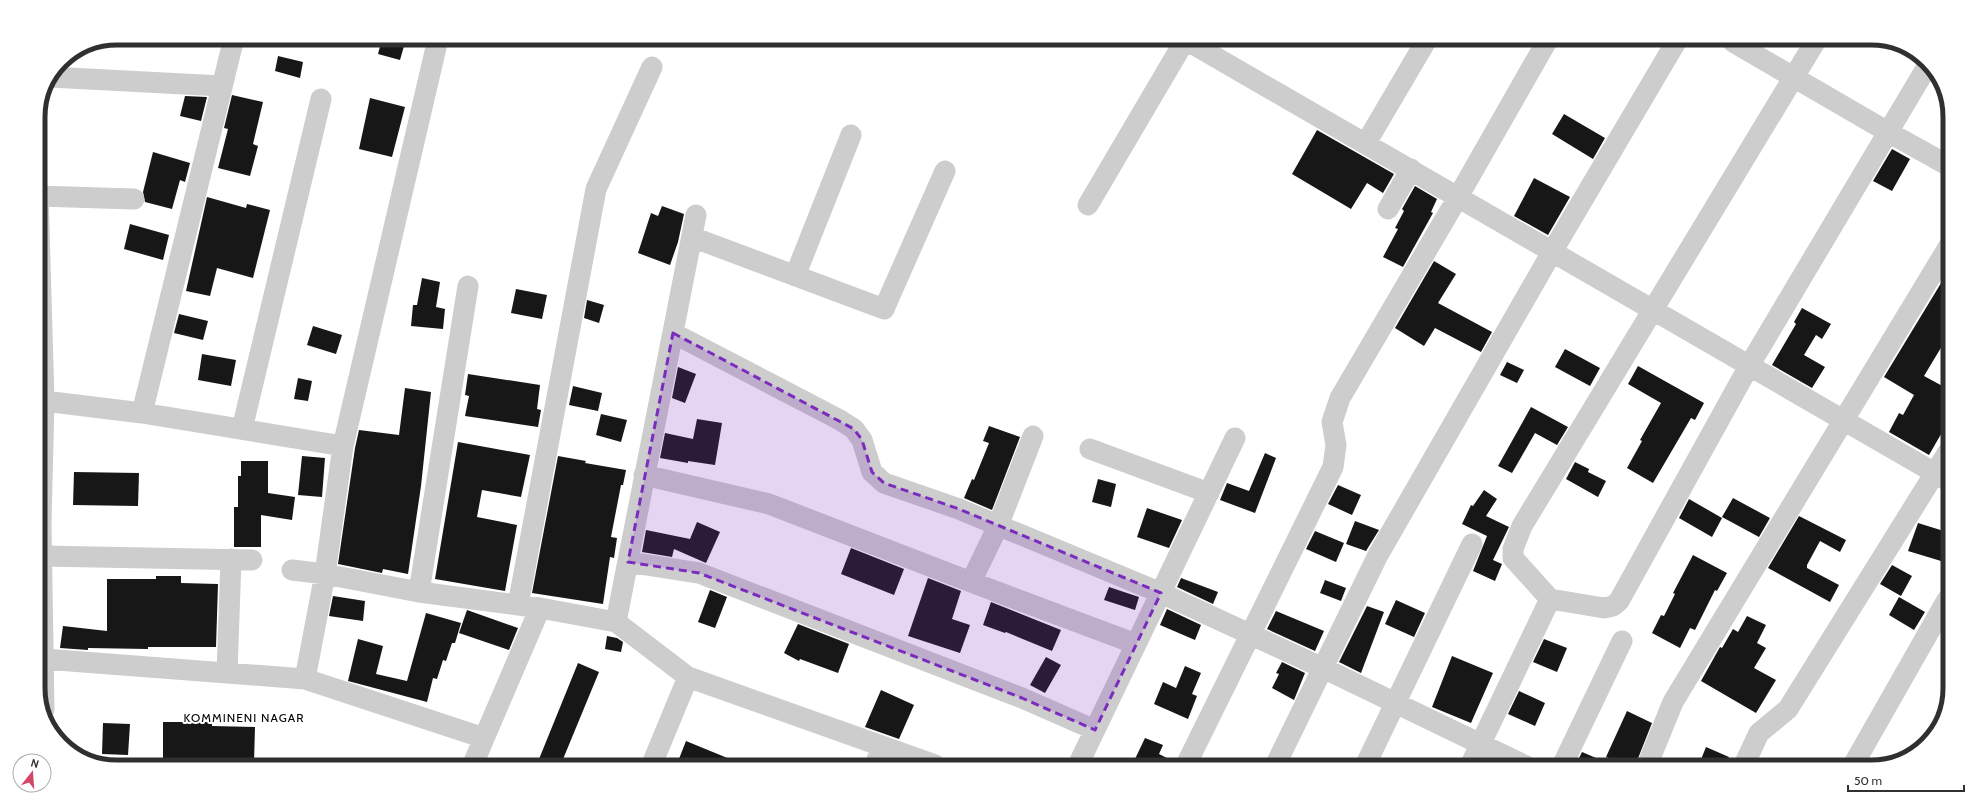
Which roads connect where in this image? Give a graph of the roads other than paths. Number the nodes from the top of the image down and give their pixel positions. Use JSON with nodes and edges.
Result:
{"nodes":[{"id":1,"x":232,"y":45,"type":"edge"},
{"id":2,"x":437,"y":45,"type":"edge"},
{"id":3,"x":1186,"y":45,"type":"edge"},
{"id":4,"x":1194,"y":45,"type":"edge"},
{"id":5,"x":1424,"y":45,"type":"edge"},
{"id":6,"x":1545,"y":45,"type":"edge"},
{"id":7,"x":1674,"y":45,"type":"edge"},
{"id":8,"x":1738,"y":45,"type":"edge"},
{"id":9,"x":1813,"y":45,"type":"edge"},
{"id":10,"x":652,"y":67,"type":"dead end"},
{"id":11,"x":1925,"y":69,"type":"edge"},
{"id":12,"x":57,"y":77,"type":"edge"},
{"id":13,"x":1793,"y":78,"type":"junction"},
{"id":14,"x":222,"y":86,"type":"junction"},
{"id":15,"x":321,"y":99,"type":"dead end"},
{"id":16,"x":1888,"y":132,"type":"junction"},
{"id":17,"x":851,"y":135,"type":"dead end"},
{"id":18,"x":1366,"y":144,"type":"junction"},
{"id":19,"x":1943,"y":163,"type":"edge"},
{"id":20,"x":1410,"y":169,"type":"junction"},
{"id":21,"x":945,"y":171,"type":"dead end"},
{"id":22,"x":45,"y":196,"type":"edge"},
{"id":23,"x":1458,"y":197,"type":"junction"},
{"id":24,"x":134,"y":199,"type":"dead end"},
{"id":25,"x":1088,"y":205,"type":"dead end"},
{"id":26,"x":1388,"y":209,"type":"dead end"},
{"id":27,"x":696,"y":215,"type":"dead end"},
{"id":28,"x":692,"y":237,"type":"junction"},
{"id":29,"x":1552,"y":252,"type":"junction"},
{"id":30,"x":1943,"y":256,"type":"edge"},
{"id":31,"x":794,"y":276,"type":"junction"},
{"id":32,"x":468,"y":286,"type":"dead end"},
{"id":33,"x":1654,"y":311,"type":"junction"},
{"id":34,"x":673,"y":333,"type":"junction"},
{"id":35,"x":1749,"y":366,"type":"junction"},
{"id":36,"x":45,"y":401,"type":"edge"},
{"id":37,"x":142,"y":413,"type":"junction"},
{"id":38,"x":1844,"y":421,"type":"junction"},
{"id":39,"x":242,"y":429,"type":"junction"},
{"id":40,"x":1033,"y":436,"type":"dead end"},
{"id":41,"x":1236,"y":438,"type":"dead end"},
{"id":42,"x":343,"y":446,"type":"junction"},
{"id":43,"x":1090,"y":449,"type":"dead end"},
{"id":44,"x":644,"y":475,"type":"junction"},
{"id":45,"x":1941,"y":477,"type":"edge"},
{"id":46,"x":1209,"y":493,"type":"junction"},
{"id":47,"x":998,"y":526,"type":"junction"},
{"id":48,"x":1472,"y":544,"type":"dead end"},
{"id":49,"x":45,"y":556,"type":"edge"},
{"id":50,"x":231,"y":559,"type":"junction"},
{"id":51,"x":252,"y":560,"type":"dead end"},
{"id":52,"x":628,"y":562,"type":"junction"},
{"id":53,"x":292,"y":570,"type":"dead end"},
{"id":54,"x":325,"y":574,"type":"junction"},
{"id":55,"x":971,"y":582,"type":"junction"},
{"id":56,"x":419,"y":592,"type":"junction"},
{"id":57,"x":1160,"y":593,"type":"junction"},
{"id":58,"x":1550,"y":599,"type":"junction"},
{"id":59,"x":518,"y":605,"type":"junction"},
{"id":60,"x":540,"y":608,"type":"junction"},
{"id":61,"x":1943,"y":610,"type":"edge"},
{"id":62,"x":616,"y":622,"type":"junction"},
{"id":63,"x":1249,"y":635,"type":"junction"},
{"id":64,"x":1622,"y":641,"type":"dead end"},
{"id":65,"x":1136,"y":644,"type":"junction"},
{"id":66,"x":45,"y":660,"type":"edge"},
{"id":67,"x":1323,"y":668,"type":"junction"},
{"id":68,"x":227,"y":673,"type":"junction"},
{"id":69,"x":688,"y":676,"type":"junction"},
{"id":70,"x":305,"y":679,"type":"junction"},
{"id":71,"x":1396,"y":703,"type":"junction"},
{"id":72,"x":1095,"y":730,"type":"junction"},
{"id":73,"x":484,"y":738,"type":"junction"},
{"id":74,"x":1480,"y":744,"type":"junction"},
{"id":75,"x":879,"y":756,"type":"edge"},
{"id":76,"x":475,"y":760,"type":"edge"},
{"id":77,"x":654,"y":760,"type":"edge"},
{"id":78,"x":904,"y":760,"type":"edge"},
{"id":79,"x":1080,"y":760,"type":"edge"},
{"id":80,"x":1188,"y":760,"type":"edge"},
{"id":81,"x":1278,"y":760,"type":"edge"},
{"id":82,"x":1368,"y":760,"type":"edge"},
{"id":83,"x":1473,"y":760,"type":"edge"},
{"id":84,"x":1513,"y":760,"type":"edge"},
{"id":85,"x":1565,"y":760,"type":"edge"},
{"id":86,"x":1649,"y":760,"type":"edge"},
{"id":87,"x":1747,"y":760,"type":"edge"},
{"id":88,"x":1856,"y":760,"type":"edge"}],
"edges":[{"from":1,"to":14,"type":"street"},
{"from":2,"to":42,"type":"street"},
{"from":3,"to":25,"type":"street"},
{"from":4,"to":18,"type":"street"},
{"from":5,"to":18,"type":"street"},
{"from":6,"to":23,"type":"street"},
{"from":7,"to":29,"type":"street"},
{"from":8,"to":13,"type":"street"},
{"from":9,"to":13,"type":"street"},
{"from":10,"to":59,"type":"street"},
{"from":11,"to":16,"type":"street"},
{"from":12,"to":14,"type":"street"},
{"from":13,"to":16,"type":"street"},
{"from":13,"to":33,"type":"street"},
{"from":14,"to":37,"type":"street"},
{"from":15,"to":39,"type":"street"},
{"from":16,"to":19,"type":"street"},
{"from":16,"to":35,"type":"street"},
{"from":17,"to":31,"type":"street"},
{"from":18,"to":20,"type":"street"},
{"from":20,"to":23,"type":"street"},
{"from":20,"to":26,"type":"street"},
{"from":21,"to":31,"type":"street"},
{"from":22,"to":24,"type":"street"},
{"from":23,"to":29,"type":"street"},
{"from":23,"to":63,"type":"street"},
{"from":27,"to":28,"type":"street"},
{"from":28,"to":31,"type":"street"},
{"from":28,"to":34,"type":"street"},
{"from":29,"to":33,"type":"street"},
{"from":29,"to":67,"type":"street"},
{"from":30,"to":38,"type":"street"},
{"from":32,"to":56,"type":"street"},
{"from":33,"to":35,"type":"street"},
{"from":33,"to":58,"type":"street"},
{"from":34,"to":44,"type":"street"},
{"from":34,"to":47,"type":"street"},
{"from":35,"to":38,"type":"street"},
{"from":35,"to":58,"type":"street"},
{"from":36,"to":37,"type":"street"},
{"from":37,"to":39,"type":"street"},
{"from":38,"to":45,"type":"street"},
{"from":38,"to":86,"type":"street"},
{"from":39,"to":42,"type":"street"},
{"from":40,"to":47,"type":"street"},
{"from":41,"to":46,"type":"street"},
{"from":42,"to":54,"type":"street"},
{"from":43,"to":46,"type":"street"},
{"from":44,"to":52,"type":"street"},
{"from":44,"to":55,"type":"street"},
{"from":45,"to":87,"type":"street"},
{"from":46,"to":57,"type":"street"},
{"from":47,"to":55,"type":"street"},
{"from":47,"to":57,"type":"street"},
{"from":48,"to":71,"type":"street"},
{"from":49,"to":50,"type":"street"},
{"from":50,"to":51,"type":"street"},
{"from":50,"to":68,"type":"street"},
{"from":52,"to":62,"type":"street"},
{"from":52,"to":72,"type":"street"},
{"from":53,"to":54,"type":"street"},
{"from":54,"to":56,"type":"street"},
{"from":54,"to":70,"type":"street"},
{"from":55,"to":65,"type":"street"},
{"from":56,"to":59,"type":"street"},
{"from":57,"to":63,"type":"street"},
{"from":57,"to":65,"type":"street"},
{"from":58,"to":74,"type":"street"},
{"from":59,"to":60,"type":"street"},
{"from":60,"to":62,"type":"street"},
{"from":60,"to":73,"type":"street"},
{"from":61,"to":88,"type":"street"},
{"from":62,"to":69,"type":"street"},
{"from":63,"to":67,"type":"street"},
{"from":63,"to":80,"type":"street"},
{"from":64,"to":85,"type":"street"},
{"from":65,"to":72,"type":"street"},
{"from":66,"to":68,"type":"street"},
{"from":67,"to":71,"type":"street"},
{"from":67,"to":81,"type":"street"},
{"from":68,"to":70,"type":"street"},
{"from":69,"to":75,"type":"street"},
{"from":69,"to":77,"type":"street"},
{"from":70,"to":73,"type":"street"},
{"from":71,"to":74,"type":"street"},
{"from":71,"to":82,"type":"street"},
{"from":72,"to":79,"type":"street"},
{"from":73,"to":76,"type":"street"},
{"from":74,"to":83,"type":"street"},
{"from":74,"to":84,"type":"street"},
{"from":75,"to":78,"type":"street"}]}
